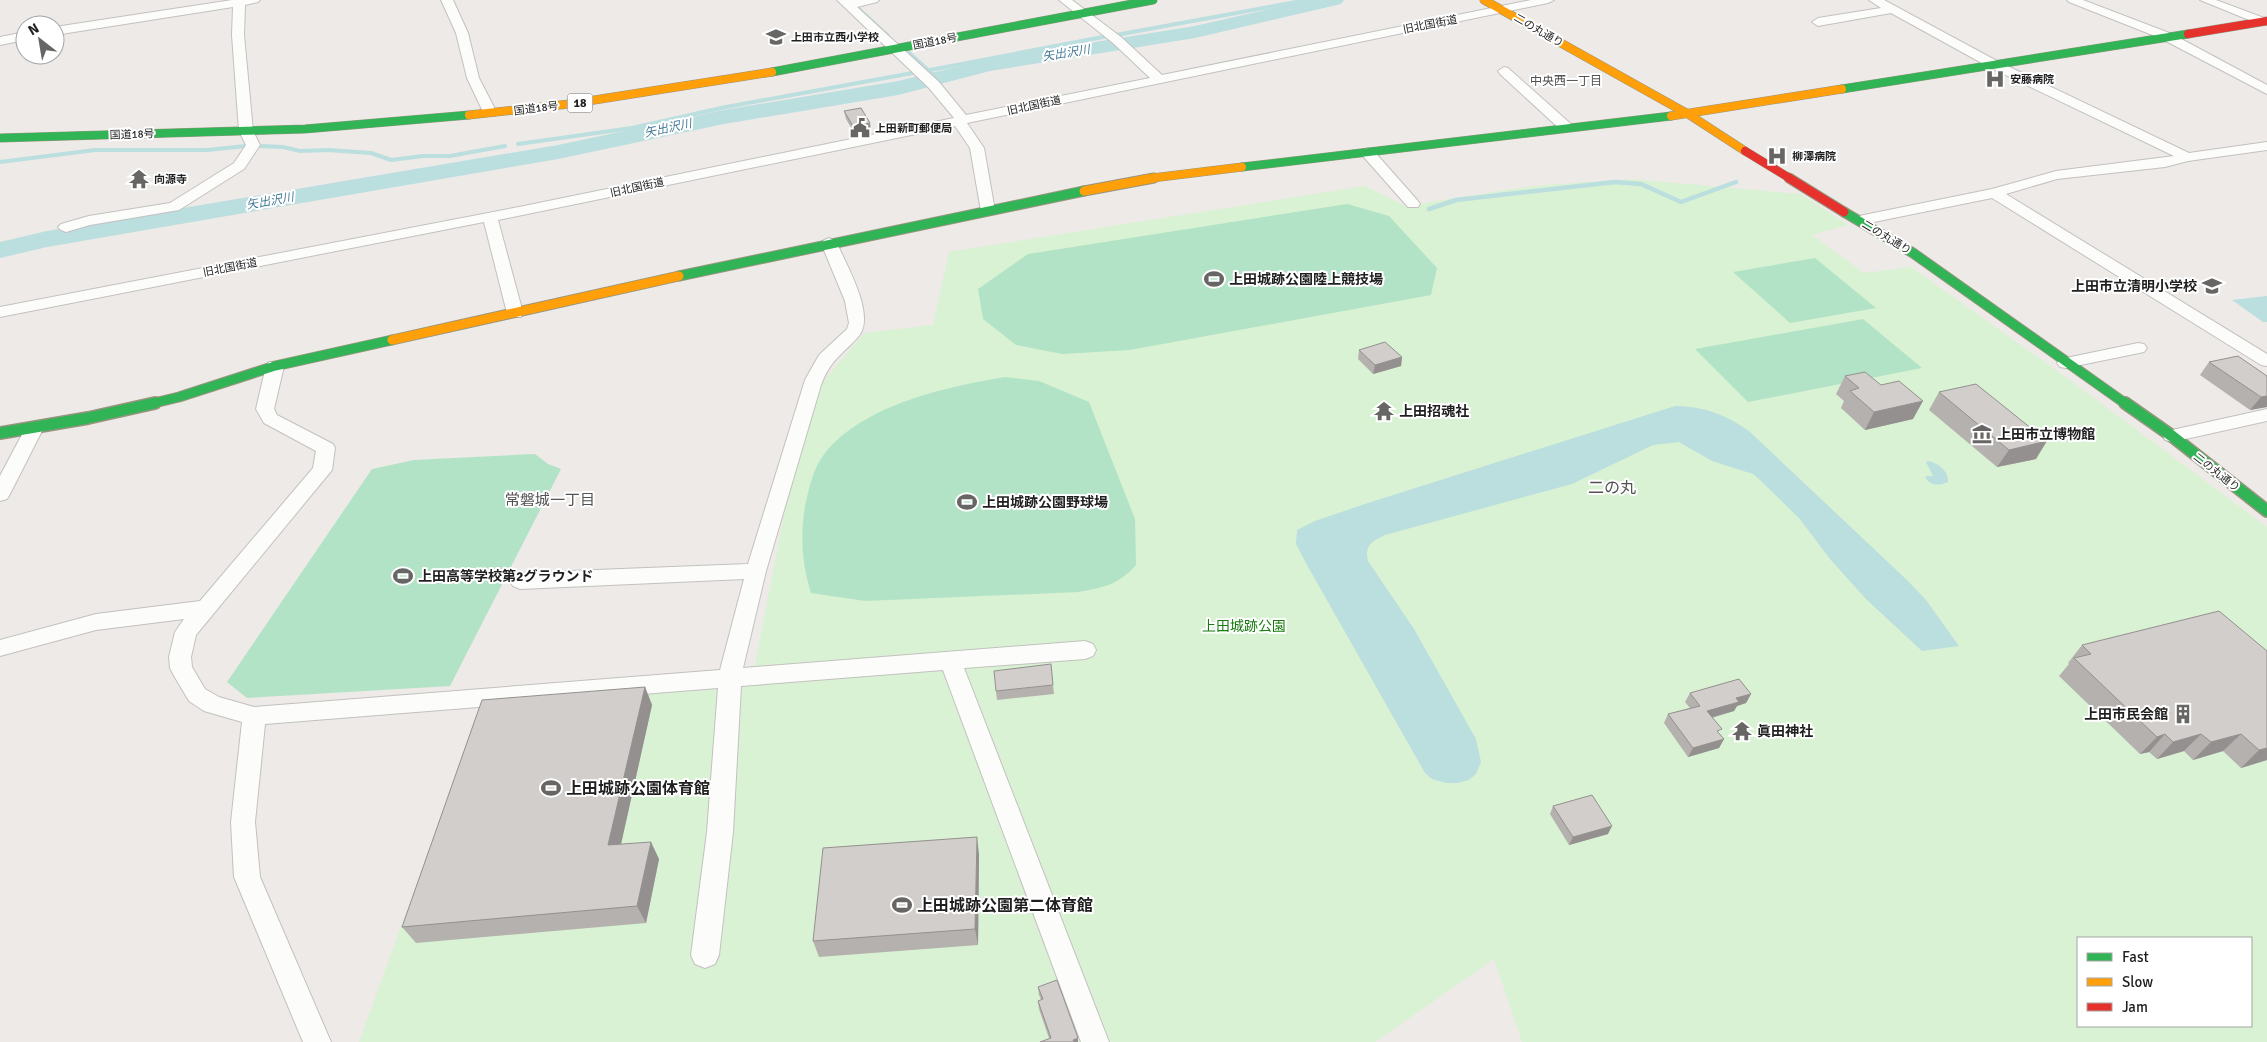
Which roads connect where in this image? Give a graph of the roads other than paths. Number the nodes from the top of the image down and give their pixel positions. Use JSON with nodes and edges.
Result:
{"nodes":[{"id":1,"x":254,"y":0,"type":"edge"},
{"id":2,"x":447,"y":0,"type":"edge"},
{"id":3,"x":873,"y":0,"type":"edge"},
{"id":4,"x":1065,"y":0,"type":"edge"},
{"id":5,"x":1153,"y":0,"type":"edge"},
{"id":6,"x":1484,"y":0,"type":"edge"},
{"id":7,"x":1548,"y":0,"type":"edge"},
{"id":8,"x":1874,"y":0,"type":"edge"},
{"id":9,"x":2073,"y":0,"type":"edge"},
{"id":10,"x":2206,"y":0,"type":"edge"},
{"id":11,"x":239,"y":1,"type":"edge"},
{"id":12,"x":845,"y":2,"type":"edge"},
{"id":13,"x":1504,"y":9,"type":"junction"},
{"id":14,"x":1891,"y":10,"type":"junction"},
{"id":15,"x":1083,"y":13,"type":"junction"},
{"id":16,"x":2265,"y":21,"type":"edge"},
{"id":17,"x":1818,"y":22,"type":"dead end"},
{"id":18,"x":65,"y":29,"type":"edge"},
{"id":19,"x":2166,"y":37,"type":"junction"},
{"id":20,"x":15,"y":38,"type":"edge"},
{"id":21,"x":0,"y":41,"type":"edge"},
{"id":22,"x":896,"y":48,"type":"junction"},
{"id":23,"x":1993,"y":64,"type":"junction"},
{"id":24,"x":1504,"y":72,"type":"dead end"},
{"id":25,"x":1159,"y":79,"type":"junction"},
{"id":26,"x":2267,"y":90,"type":"edge"},
{"id":27,"x":490,"y":113,"type":"junction"},
{"id":28,"x":1688,"y":114,"type":"junction"},
{"id":29,"x":961,"y":121,"type":"junction"},
{"id":30,"x":1567,"y":128,"type":"junction"},
{"id":31,"x":246,"y":131,"type":"junction"},
{"id":32,"x":0,"y":138,"type":"edge"},
{"id":33,"x":2267,"y":146,"type":"edge"},
{"id":34,"x":1367,"y":152,"type":"junction"},
{"id":35,"x":2187,"y":157,"type":"junction"},
{"id":36,"x":1994,"y":193,"type":"junction"},
{"id":37,"x":1413,"y":204,"type":"dead end"},
{"id":38,"x":988,"y":211,"type":"junction"},
{"id":39,"x":490,"y":217,"type":"junction"},
{"id":40,"x":1859,"y":220,"type":"junction"},
{"id":41,"x":66,"y":227,"type":"dead end"},
{"id":42,"x":829,"y":243,"type":"junction"},
{"id":43,"x":0,"y":312,"type":"edge"},
{"id":44,"x":515,"y":312,"type":"junction"},
{"id":45,"x":2138,"y":348,"type":"dead end"},
{"id":46,"x":2267,"y":361,"type":"edge"},
{"id":47,"x":2066,"y":363,"type":"junction"},
{"id":48,"x":275,"y":366,"type":"junction"},
{"id":49,"x":2267,"y":415,"type":"edge"},
{"id":50,"x":34,"y":429,"type":"junction"},
{"id":51,"x":0,"y":433,"type":"edge"},
{"id":52,"x":2172,"y":436,"type":"junction"},
{"id":53,"x":1,"y":491,"type":"edge"},
{"id":54,"x":2267,"y":511,"type":"edge"},
{"id":55,"x":756,"y":571,"type":"junction"},
{"id":56,"x":520,"y":581,"type":"dead end"},
{"id":57,"x":208,"y":608,"type":"junction"},
{"id":58,"x":0,"y":648,"type":"edge"},
{"id":59,"x":1085,"y":650,"type":"dead end"},
{"id":60,"x":950,"y":660,"type":"junction"},
{"id":61,"x":730,"y":677,"type":"junction"},
{"id":62,"x":254,"y":716,"type":"junction"},
{"id":63,"x":705,"y":955,"type":"dead end"},
{"id":64,"x":317,"y":1042,"type":"edge"},
{"id":65,"x":1094,"y":1042,"type":"edge"}],
"edges":[{"from":1,"to":11,"type":"street"},
{"from":2,"to":27,"type":"street"},
{"from":3,"to":12,"type":"street"},
{"from":4,"to":15,"type":"street"},
{"from":5,"to":15,"type":"main road","name":"国道18号","number":"18"},
{"from":6,"to":13,"type":"main road","name":"二の丸通り"},
{"from":7,"to":13,"type":"street","name":"旧北国街道"},
{"from":8,"to":14,"type":"street"},
{"from":9,"to":19,"type":"street"},
{"from":10,"to":16,"type":"street"},
{"from":11,"to":18,"type":"street"},
{"from":11,"to":31,"type":"street"},
{"from":12,"to":22,"type":"street"},
{"from":13,"to":25,"type":"street","name":"旧北国街道"},
{"from":13,"to":28,"type":"main road","name":"二の丸通り"},
{"from":14,"to":17,"type":"street"},
{"from":14,"to":23,"type":"street"},
{"from":15,"to":22,"type":"main road","name":"国道18号","number":"18"},
{"from":15,"to":25,"type":"street"},
{"from":16,"to":19,"type":"main road"},
{"from":19,"to":23,"type":"main road"},
{"from":19,"to":26,"type":"street"},
{"from":20,"to":21,"type":"street"},
{"from":22,"to":27,"type":"main road","name":"国道18号","number":"18"},
{"from":22,"to":29,"type":"street"},
{"from":23,"to":28,"type":"main road"},
{"from":23,"to":35,"type":"street"},
{"from":24,"to":30,"type":"street"},
{"from":25,"to":29,"type":"street","name":"旧北国街道"},
{"from":27,"to":31,"type":"main road","name":"国道18号","number":"18"},
{"from":28,"to":30,"type":"main road"},
{"from":28,"to":40,"type":"main road","name":"二の丸通り"},
{"from":29,"to":38,"type":"street"},
{"from":29,"to":39,"type":"street","name":"旧北国街道"},
{"from":30,"to":34,"type":"main road"},
{"from":31,"to":32,"type":"main road","name":"国道18号","number":"18"},
{"from":31,"to":41,"type":"street"},
{"from":33,"to":35,"type":"street"},
{"from":34,"to":37,"type":"street"},
{"from":34,"to":38,"type":"main road"},
{"from":35,"to":36,"type":"street"},
{"from":36,"to":40,"type":"street"},
{"from":36,"to":46,"type":"street"},
{"from":38,"to":42,"type":"main road"},
{"from":39,"to":43,"type":"street","name":"旧北国街道"},
{"from":39,"to":44,"type":"street"},
{"from":40,"to":47,"type":"main road","name":"二の丸通り"},
{"from":42,"to":44,"type":"main road"},
{"from":42,"to":55,"type":"street"},
{"from":44,"to":48,"type":"main road"},
{"from":45,"to":47,"type":"street"},
{"from":47,"to":52,"type":"main road","name":"二の丸通り"},
{"from":48,"to":50,"type":"main road"},
{"from":48,"to":57,"type":"street"},
{"from":49,"to":52,"type":"street"},
{"from":50,"to":51,"type":"main road"},
{"from":50,"to":53,"type":"street"},
{"from":52,"to":54,"type":"main road","name":"二の丸通り"},
{"from":55,"to":56,"type":"street"},
{"from":55,"to":61,"type":"street"},
{"from":57,"to":58,"type":"street"},
{"from":57,"to":62,"type":"street"},
{"from":59,"to":60,"type":"street"},
{"from":60,"to":61,"type":"street"},
{"from":60,"to":65,"type":"street"},
{"from":61,"to":62,"type":"street"},
{"from":61,"to":63,"type":"street"},
{"from":62,"to":64,"type":"street"}]}
